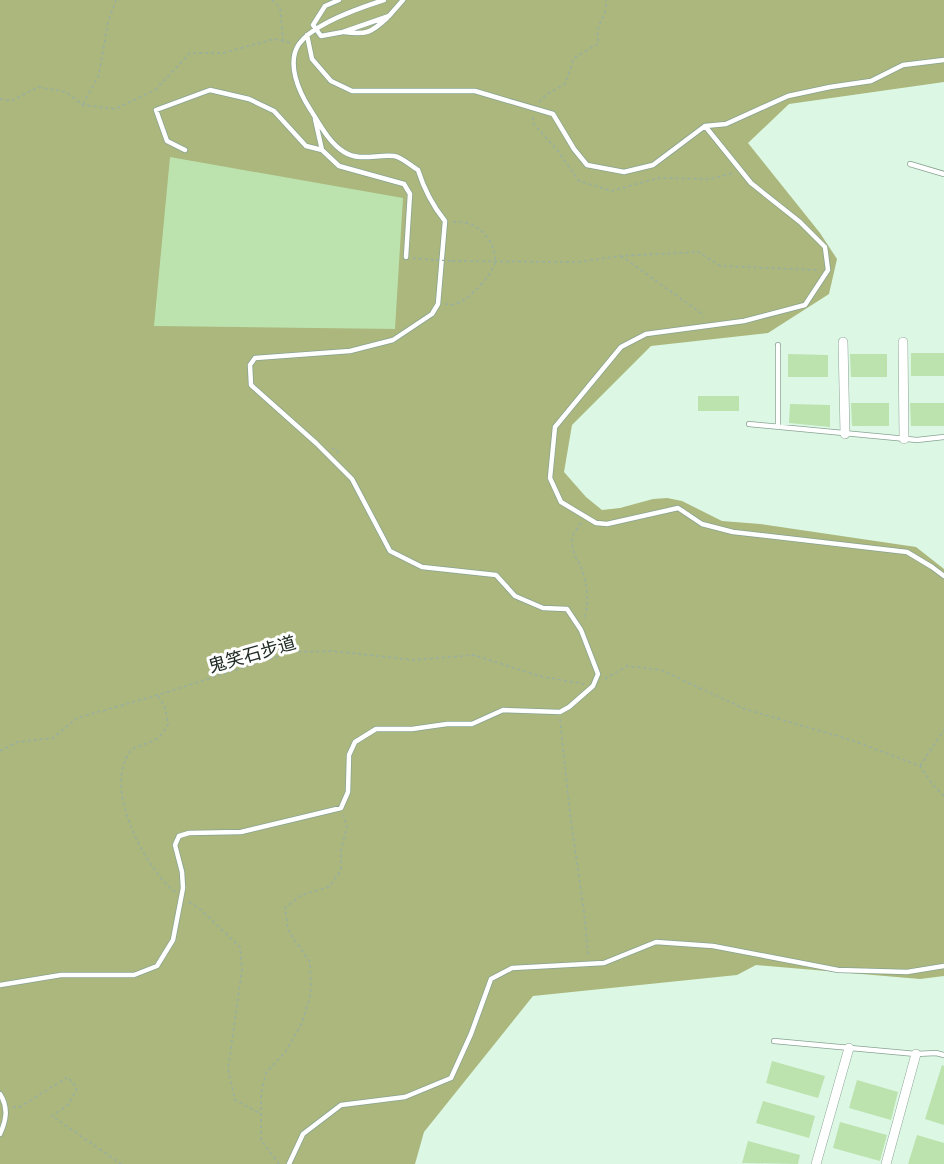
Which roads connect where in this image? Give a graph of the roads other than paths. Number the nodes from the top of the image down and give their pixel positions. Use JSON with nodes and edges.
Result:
{"nodes":[{"id":1,"x":339,"y":0,"type":"edge"},
{"id":2,"x":384,"y":0,"type":"edge"},
{"id":3,"x":403,"y":0,"type":"edge"},
{"id":4,"x":389,"y":16,"type":"junction"},
{"id":5,"x":316,"y":30,"type":"junction"},
{"id":6,"x":343,"y":32,"type":"junction"},
{"id":7,"x":307,"y":35,"type":"junction"},
{"id":8,"x":944,"y":60,"type":"edge"},
{"id":9,"x":315,"y":116,"type":"junction"},
{"id":10,"x":705,"y":126,"type":"junction"},
{"id":11,"x":185,"y":150,"type":"dead end"},
{"id":12,"x":322,"y":150,"type":"junction"},
{"id":13,"x":910,"y":164,"type":"dead end"},
{"id":14,"x":944,"y":174,"type":"edge"},
{"id":15,"x":406,"y":258,"type":"road end"},
{"id":16,"x":843,"y":342,"type":"dead end"},
{"id":17,"x":903,"y":342,"type":"dead end"},
{"id":18,"x":778,"y":345,"type":"dead end"},
{"id":19,"x":749,"y":424,"type":"dead end"},
{"id":20,"x":778,"y":427,"type":"junction"},
{"id":21,"x":844,"y":434,"type":"junction"},
{"id":22,"x":944,"y":437,"type":"edge"},
{"id":23,"x":904,"y":439,"type":"junction"},
{"id":24,"x":944,"y":576,"type":"edge"},
{"id":25,"x":944,"y":966,"type":"edge"},
{"id":26,"x":0,"y":985,"type":"edge"},
{"id":27,"x":774,"y":1041,"type":"dead end"},
{"id":28,"x":849,"y":1048,"type":"junction"},
{"id":29,"x":916,"y":1054,"type":"junction"},
{"id":30,"x":944,"y":1055,"type":"edge"},
{"id":31,"x":0,"y":1094,"type":"edge"},
{"id":32,"x":0,"y":1134,"type":"edge"},
{"id":33,"x":289,"y":1164,"type":"edge"},
{"id":34,"x":816,"y":1164,"type":"edge"},
{"id":35,"x":886,"y":1164,"type":"edge"}],
"edges":[{"from":1,"to":5,"type":"lane"},
{"from":2,"to":5,"type":"lane"},
{"from":3,"to":4,"type":"lane"},
{"from":4,"to":6,"type":"lane"},
{"from":4,"to":6,"type":"lane"},
{"from":5,"to":6,"type":"lane"},
{"from":5,"to":7,"type":"lane"},
{"from":7,"to":9,"type":"lane"},
{"from":7,"to":10,"type":"lane"},
{"from":8,"to":10,"type":"lane"},
{"from":9,"to":12,"type":"lane"},
{"from":9,"to":26,"type":"lane"},
{"from":10,"to":24,"type":"lane"},
{"from":11,"to":12,"type":"lane"},
{"from":12,"to":15,"type":"lane"},
{"from":13,"to":14,"type":"lane"},
{"from":16,"to":21,"type":"street"},
{"from":17,"to":23,"type":"street"},
{"from":18,"to":20,"type":"lane"},
{"from":19,"to":20,"type":"lane"},
{"from":20,"to":21,"type":"lane"},
{"from":21,"to":23,"type":"lane"},
{"from":22,"to":23,"type":"lane"},
{"from":25,"to":33,"type":"lane"},
{"from":27,"to":28,"type":"lane"},
{"from":28,"to":29,"type":"lane"},
{"from":28,"to":34,"type":"street"},
{"from":29,"to":30,"type":"lane"},
{"from":29,"to":35,"type":"street"},
{"from":31,"to":32,"type":"lane"}]}
